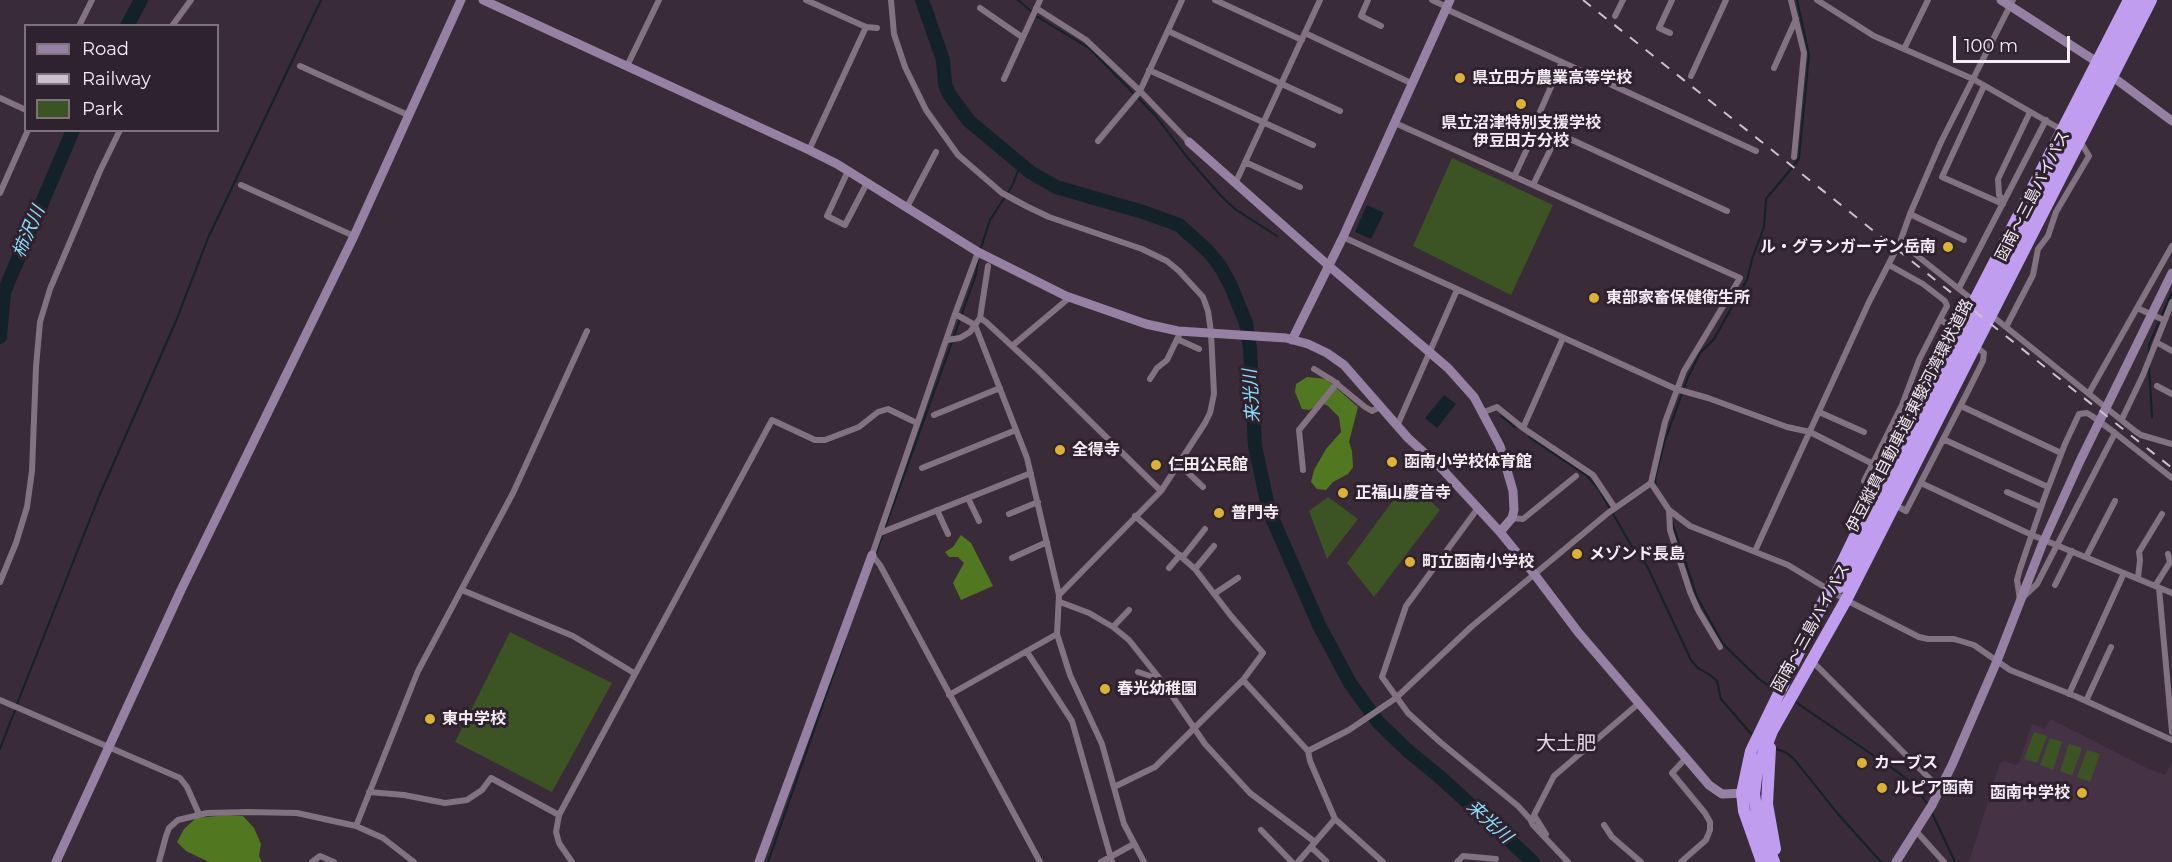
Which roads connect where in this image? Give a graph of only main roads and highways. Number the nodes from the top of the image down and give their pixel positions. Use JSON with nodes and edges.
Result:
{"nodes":[{"id":1,"x":2129,"y":0,"type":"edge"},
{"id":2,"x":2140,"y":0,"type":"edge"},
{"id":3,"x":2151,"y":0,"type":"edge"},
{"id":4,"x":1748,"y":793,"type":"junction"},
{"id":5,"x":1762,"y":862,"type":"edge"},
{"id":6,"x":1774,"y":862,"type":"edge"},
{"id":7,"x":1779,"y":862,"type":"edge"}],
"edges":[{"from":1,"to":4,"type":"highway","name":"函南～三島バイパス"},
{"from":2,"to":7,"type":"highway","name":"伊豆縦貫自動車道;東駿河湾環状道路"},
{"from":3,"to":4,"type":"highway","name":"函南～三島バイパス"},
{"from":4,"to":5,"type":"highway","name":"函南～三島バイパス"},
{"from":4,"to":6,"type":"highway","name":"函南～三島バイパス"}]}
